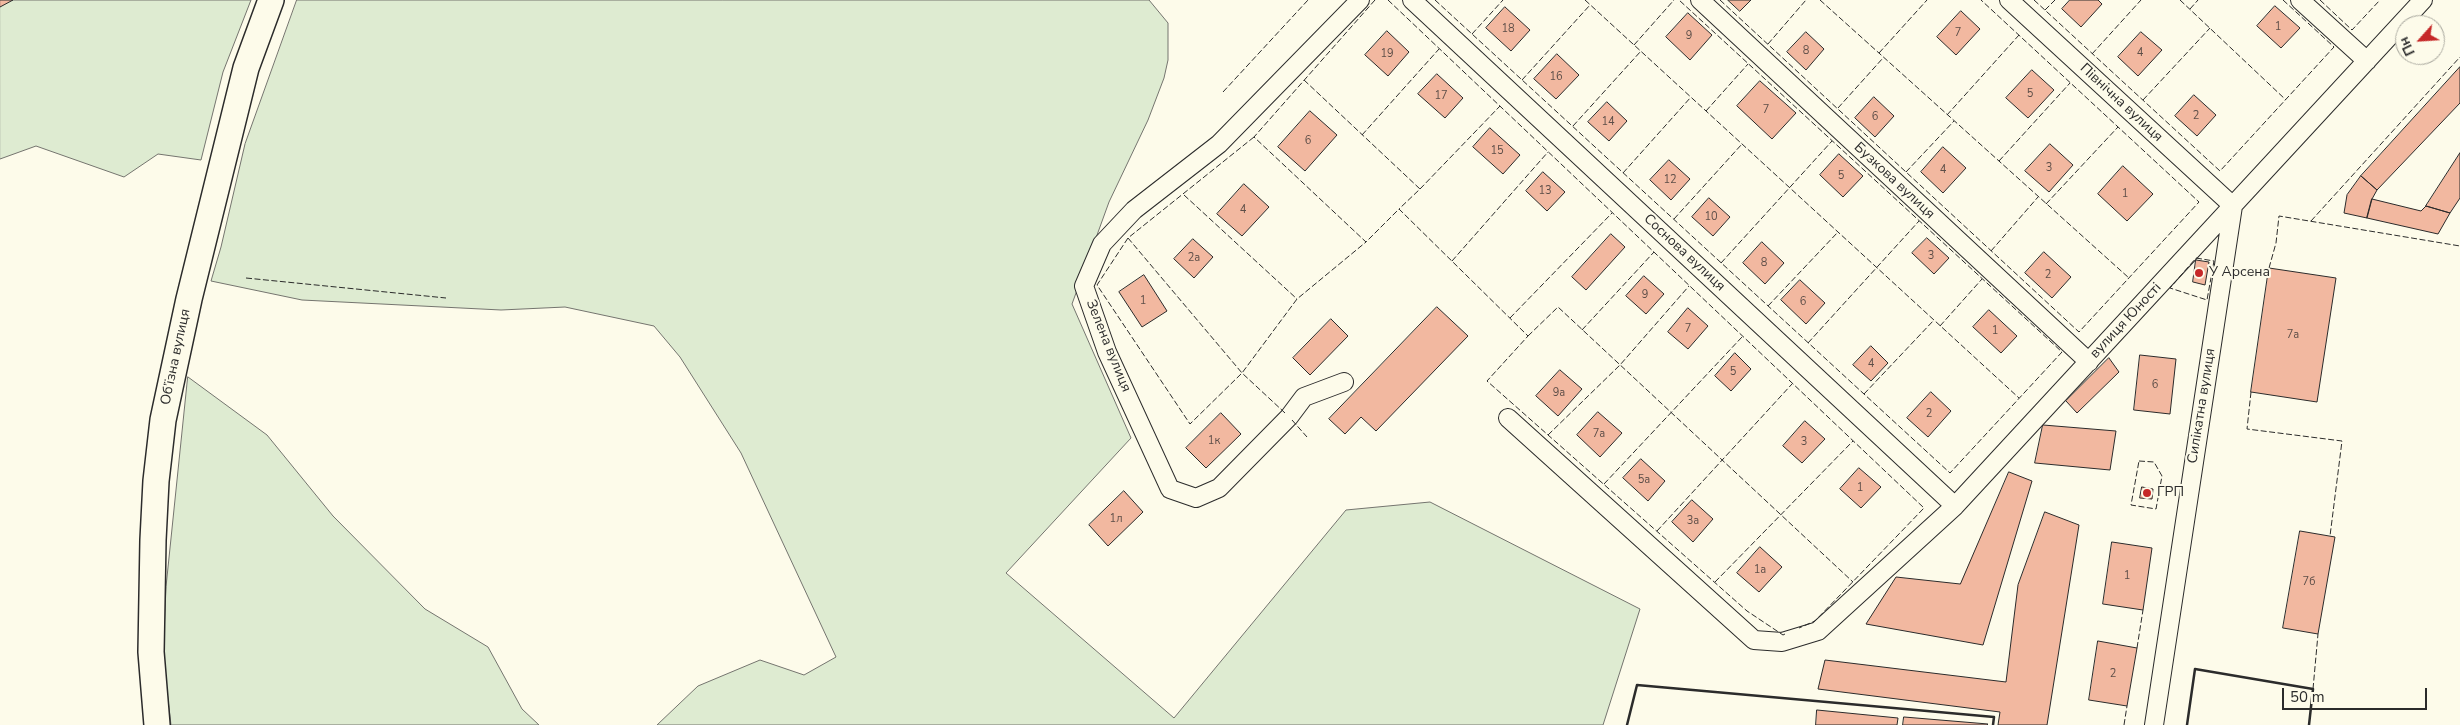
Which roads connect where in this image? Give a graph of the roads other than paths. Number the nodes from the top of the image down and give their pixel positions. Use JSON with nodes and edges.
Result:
{"nodes":[{"id":1,"x":271,"y":0,"type":"edge"},
{"id":2,"x":1360,"y":0,"type":"edge"},
{"id":3,"x":1412,"y":0,"type":"edge"},
{"id":4,"x":1700,"y":0,"type":"edge"},
{"id":5,"x":2009,"y":0,"type":"edge"},
{"id":6,"x":2300,"y":0,"type":"edge"},
{"id":7,"x":2423,"y":0,"type":"edge"},
{"id":8,"x":2367,"y":61,"type":"junction"},
{"id":9,"x":2233,"y":206,"type":"junction"},
{"id":10,"x":2088,"y":362,"type":"junction"},
{"id":11,"x":1344,"y":382,"type":"dead end"},
{"id":12,"x":1508,"y":418,"type":"dead end"},
{"id":13,"x":1955,"y":506,"type":"junction"},
{"id":14,"x":157,"y":725,"type":"edge"},
{"id":15,"x":2154,"y":725,"type":"edge"}],
"edges":[{"from":1,"to":14,"type":"main road","name":"Об’їзна вулиця"},
{"from":2,"to":11,"type":"street","name":"Зелена вулиця"},
{"from":3,"to":13,"type":"street","name":"Соснова вулиця"},
{"from":4,"to":10,"type":"street","name":"Бузкова вулиця"},
{"from":5,"to":9,"type":"street","name":"Північна вулиця"},
{"from":6,"to":8,"type":"street"},
{"from":7,"to":8,"type":"street","name":"вулиця Юності"},
{"from":8,"to":9,"type":"street","name":"вулиця Юності"},
{"from":9,"to":10,"type":"street","name":"вулиця Юності"},
{"from":9,"to":15,"type":"street","name":"Силікатна вулиця"},
{"from":10,"to":13,"type":"street","name":"вулиця Юності"},
{"from":12,"to":13,"type":"street","name":"вулиця Юності"}]}
